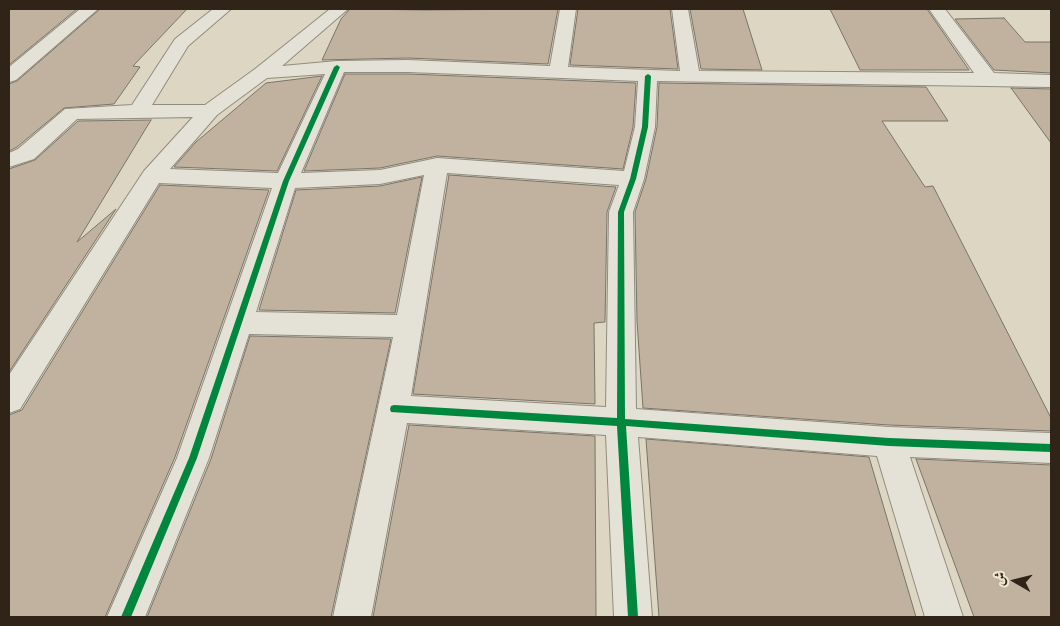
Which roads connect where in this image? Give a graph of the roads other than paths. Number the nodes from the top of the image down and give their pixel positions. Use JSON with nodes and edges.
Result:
{"nodes":[{"id":1,"x":90,"y":9,"type":"edge"},
{"id":2,"x":223,"y":9,"type":"edge"},
{"id":3,"x":340,"y":9,"type":"edge"},
{"id":4,"x":568,"y":9,"type":"edge"},
{"id":5,"x":680,"y":9,"type":"edge"},
{"id":6,"x":937,"y":9,"type":"edge"},
{"id":7,"x":337,"y":67,"type":"junction"},
{"id":8,"x":558,"y":72,"type":"junction"},
{"id":9,"x":262,"y":73,"type":"junction"},
{"id":10,"x":9,"y":76,"type":"edge"},
{"id":11,"x":648,"y":76,"type":"junction"},
{"id":12,"x":690,"y":77,"type":"junction"},
{"id":13,"x":988,"y":79,"type":"junction"},
{"id":14,"x":1051,"y":81,"type":"edge"},
{"id":15,"x":210,"y":111,"type":"junction"},
{"id":16,"x":138,"y":112,"type":"junction"},
{"id":17,"x":9,"y":160,"type":"edge"},
{"id":18,"x":437,"y":165,"type":"junction"},
{"id":19,"x":152,"y":176,"type":"junction"},
{"id":20,"x":633,"y":179,"type":"junction"},
{"id":21,"x":286,"y":181,"type":"junction"},
{"id":22,"x":238,"y":323,"type":"junction"},
{"id":23,"x":409,"y":326,"type":"junction"},
{"id":24,"x":9,"y":400,"type":"edge"},
{"id":25,"x":394,"y":410,"type":"junction"},
{"id":26,"x":621,"y":422,"type":"junction"},
{"id":27,"x":888,"y":442,"type":"junction"},
{"id":28,"x":1051,"y":448,"type":"edge"},
{"id":29,"x":126,"y":617,"type":"edge"},
{"id":30,"x":352,"y":617,"type":"edge"},
{"id":31,"x":634,"y":617,"type":"edge"},
{"id":32,"x":944,"y":617,"type":"edge"}],
"edges":[{"from":1,"to":10,"type":"street"},
{"from":2,"to":16,"type":"street"},
{"from":3,"to":9,"type":"street"},
{"from":4,"to":8,"type":"street"},
{"from":5,"to":12,"type":"street"},
{"from":6,"to":13,"type":"street"},
{"from":7,"to":8,"type":"street"},
{"from":7,"to":9,"type":"street"},
{"from":7,"to":21,"type":"street"},
{"from":8,"to":11,"type":"street"},
{"from":9,"to":15,"type":"street"},
{"from":11,"to":12,"type":"street"},
{"from":11,"to":20,"type":"street"},
{"from":12,"to":13,"type":"street"},
{"from":13,"to":14,"type":"street"},
{"from":15,"to":16,"type":"street"},
{"from":15,"to":19,"type":"street"},
{"from":16,"to":17,"type":"street"},
{"from":18,"to":20,"type":"street"},
{"from":18,"to":21,"type":"street"},
{"from":18,"to":23,"type":"street"},
{"from":19,"to":21,"type":"street"},
{"from":19,"to":24,"type":"street"},
{"from":20,"to":26,"type":"street"},
{"from":21,"to":22,"type":"street"},
{"from":22,"to":23,"type":"street"},
{"from":22,"to":29,"type":"street"},
{"from":23,"to":25,"type":"street"},
{"from":25,"to":26,"type":"street"},
{"from":25,"to":30,"type":"street"},
{"from":26,"to":27,"type":"street"},
{"from":26,"to":31,"type":"street"},
{"from":27,"to":28,"type":"street"},
{"from":27,"to":32,"type":"street"}]}
